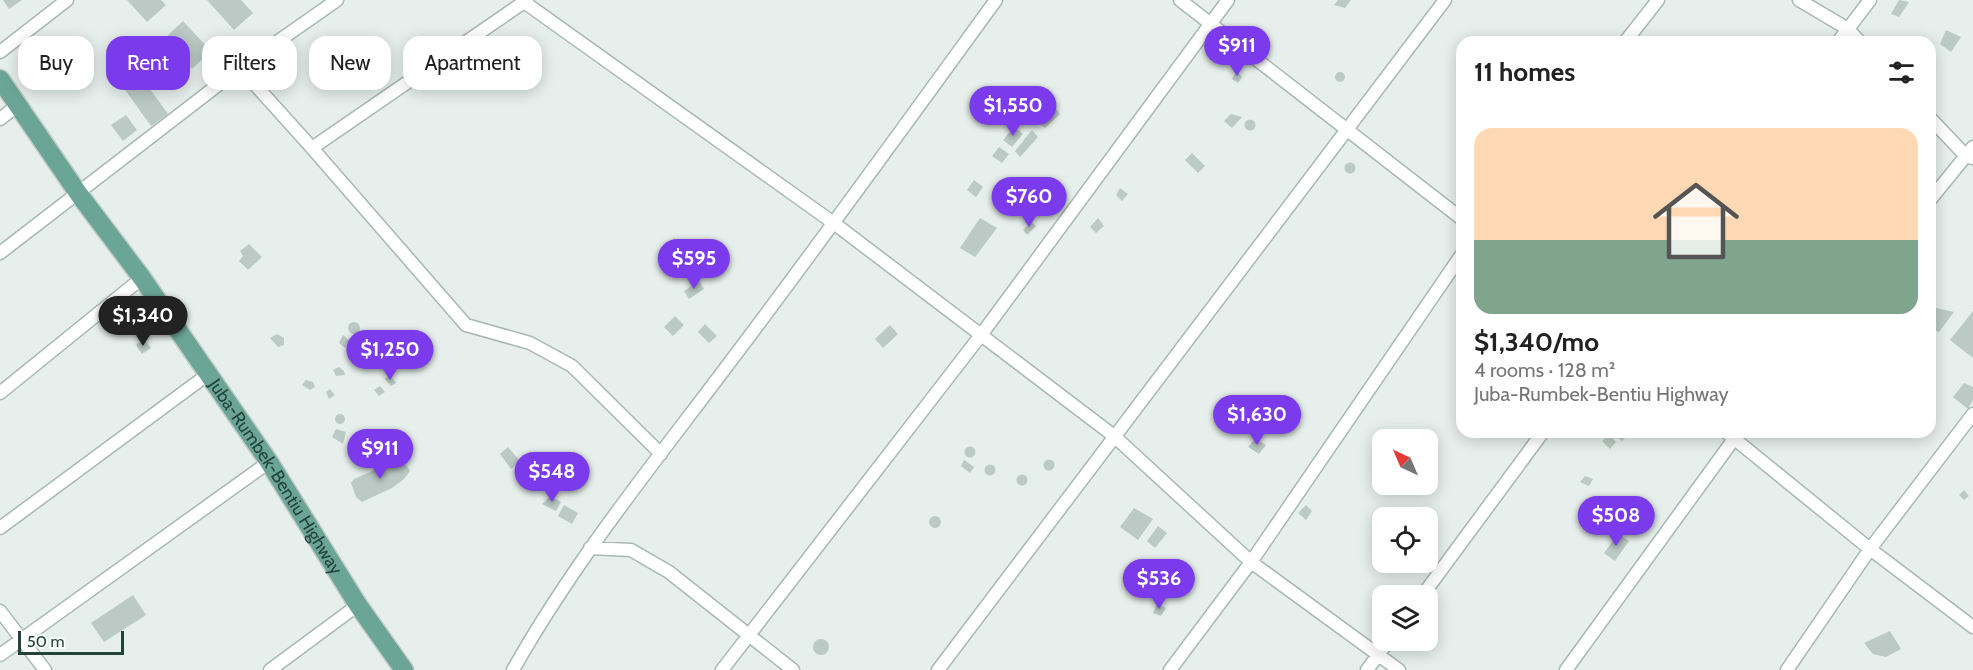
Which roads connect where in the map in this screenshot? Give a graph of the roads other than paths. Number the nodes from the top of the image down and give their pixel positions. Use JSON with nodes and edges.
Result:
{"nodes":[{"id":1,"x":67,"y":0,"type":"edge"},
{"id":2,"x":337,"y":0,"type":"edge"},
{"id":3,"x":996,"y":0,"type":"edge"},
{"id":4,"x":1180,"y":0,"type":"edge"},
{"id":5,"x":1228,"y":0,"type":"edge"},
{"id":6,"x":1445,"y":0,"type":"edge"},
{"id":7,"x":1658,"y":0,"type":"edge"},
{"id":8,"x":1799,"y":0,"type":"edge"},
{"id":9,"x":1870,"y":0,"type":"edge"},
{"id":10,"x":526,"y":1,"type":"edge"},
{"id":11,"x":1210,"y":23,"type":"junction"},
{"id":12,"x":1848,"y":29,"type":"junction"},
{"id":13,"x":286,"y":36,"type":"edge"},
{"id":14,"x":1630,"y":36,"type":"edge"},
{"id":15,"x":1843,"y":36,"type":"edge"},
{"id":16,"x":1854,"y":36,"type":"edge"},
{"id":17,"x":0,"y":52,"type":"edge"},
{"id":18,"x":0,"y":79,"type":"edge"},
{"id":19,"x":211,"y":90,"type":"edge"},
{"id":20,"x":260,"y":90,"type":"edge"},
{"id":21,"x":18,"y":105,"type":"junction"},
{"id":22,"x":0,"y":119,"type":"edge"},
{"id":23,"x":1936,"y":123,"type":"edge"},
{"id":24,"x":1346,"y":129,"type":"junction"},
{"id":25,"x":312,"y":148,"type":"junction"},
{"id":26,"x":1971,"y":154,"type":"edge"},
{"id":27,"x":78,"y":193,"type":"junction"},
{"id":28,"x":1936,"y":193,"type":"edge"},
{"id":29,"x":1456,"y":214,"type":"edge"},
{"id":30,"x":835,"y":224,"type":"junction"},
{"id":31,"x":0,"y":253,"type":"edge"},
{"id":32,"x":1456,"y":263,"type":"edge"},
{"id":33,"x":142,"y":278,"type":"junction"},
{"id":34,"x":981,"y":335,"type":"junction"},
{"id":35,"x":207,"y":375,"type":"junction"},
{"id":36,"x":0,"y":393,"type":"edge"},
{"id":37,"x":1973,"y":414,"type":"edge"},
{"id":38,"x":1114,"y":436,"type":"junction"},
{"id":39,"x":1539,"y":438,"type":"edge"},
{"id":40,"x":1730,"y":438,"type":"edge"},
{"id":41,"x":1738,"y":438,"type":"edge"},
{"id":42,"x":661,"y":454,"type":"junction"},
{"id":43,"x":269,"y":462,"type":"junction"},
{"id":44,"x":0,"y":528,"type":"edge"},
{"id":45,"x":590,"y":548,"type":"junction"},
{"id":46,"x":1870,"y":549,"type":"junction"},
{"id":47,"x":1251,"y":562,"type":"junction"},
{"id":48,"x":1430,"y":585,"type":"edge"},
{"id":49,"x":358,"y":606,"type":"junction"},
{"id":50,"x":0,"y":611,"type":"edge"},
{"id":51,"x":1973,"y":627,"type":"edge"},
{"id":52,"x":749,"y":636,"type":"junction"},
{"id":53,"x":22,"y":639,"type":"junction"},
{"id":54,"x":1381,"y":651,"type":"edge"},
{"id":55,"x":0,"y":655,"type":"edge"},
{"id":56,"x":1378,"y":655,"type":"junction"},
{"id":57,"x":45,"y":670,"type":"edge"},
{"id":58,"x":270,"y":670,"type":"edge"},
{"id":59,"x":404,"y":670,"type":"edge"},
{"id":60,"x":513,"y":670,"type":"edge"},
{"id":61,"x":722,"y":670,"type":"edge"},
{"id":62,"x":793,"y":670,"type":"edge"},
{"id":63,"x":938,"y":670,"type":"edge"},
{"id":64,"x":1170,"y":670,"type":"edge"},
{"id":65,"x":1367,"y":670,"type":"edge"},
{"id":66,"x":1399,"y":670,"type":"edge"},
{"id":67,"x":1566,"y":670,"type":"edge"},
{"id":68,"x":1787,"y":670,"type":"edge"}],
"edges":[{"from":1,"to":17,"type":"street"},
{"from":2,"to":13,"type":"street"},
{"from":3,"to":30,"type":"street"},
{"from":4,"to":11,"type":"street"},
{"from":5,"to":11,"type":"street"},
{"from":6,"to":24,"type":"street"},
{"from":7,"to":14,"type":"street"},
{"from":8,"to":12,"type":"street"},
{"from":9,"to":12,"type":"street"},
{"from":10,"to":25,"type":"street"},
{"from":10,"to":30,"type":"street"},
{"from":11,"to":24,"type":"street"},
{"from":11,"to":34,"type":"street"},
{"from":12,"to":15,"type":"street"},
{"from":12,"to":16,"type":"street"},
{"from":18,"to":21,"type":"main road","name":"Juba-Rumbek-Bentiu Highway"},
{"from":19,"to":27,"type":"street"},
{"from":20,"to":25,"type":"street"},
{"from":21,"to":22,"type":"street"},
{"from":21,"to":27,"type":"main road","name":"Juba-Rumbek-Bentiu Highway"},
{"from":23,"to":26,"type":"street"},
{"from":24,"to":29,"type":"street"},
{"from":24,"to":38,"type":"street"},
{"from":25,"to":42,"type":"street"},
{"from":26,"to":28,"type":"street"},
{"from":27,"to":31,"type":"street"},
{"from":27,"to":33,"type":"main road","name":"Juba-Rumbek-Bentiu Highway"},
{"from":30,"to":34,"type":"street"},
{"from":30,"to":42,"type":"street"},
{"from":32,"to":47,"type":"street"},
{"from":33,"to":35,"type":"main road","name":"Juba-Rumbek-Bentiu Highway"},
{"from":33,"to":36,"type":"street"},
{"from":34,"to":38,"type":"street"},
{"from":34,"to":52,"type":"street"},
{"from":35,"to":43,"type":"main road","name":"Juba-Rumbek-Bentiu Highway"},
{"from":35,"to":44,"type":"street"},
{"from":37,"to":46,"type":"street"},
{"from":38,"to":47,"type":"street"},
{"from":38,"to":63,"type":"street"},
{"from":39,"to":48,"type":"street"},
{"from":40,"to":67,"type":"street"},
{"from":41,"to":46,"type":"street"},
{"from":42,"to":45,"type":"street"},
{"from":43,"to":49,"type":"main road","name":"Juba-Rumbek-Bentiu Highway"},
{"from":43,"to":53,"type":"street"},
{"from":45,"to":52,"type":"street"},
{"from":45,"to":60,"type":"street"},
{"from":46,"to":51,"type":"street"},
{"from":46,"to":68,"type":"street"},
{"from":47,"to":56,"type":"street"},
{"from":47,"to":64,"type":"street"},
{"from":49,"to":58,"type":"street"},
{"from":49,"to":59,"type":"main road","name":"Juba-Rumbek-Bentiu Highway"},
{"from":50,"to":53,"type":"street"},
{"from":52,"to":61,"type":"street"},
{"from":52,"to":62,"type":"street"},
{"from":53,"to":55,"type":"street"},
{"from":53,"to":57,"type":"street"},
{"from":54,"to":56,"type":"street"},
{"from":56,"to":65,"type":"street"},
{"from":56,"to":66,"type":"street"}]}
